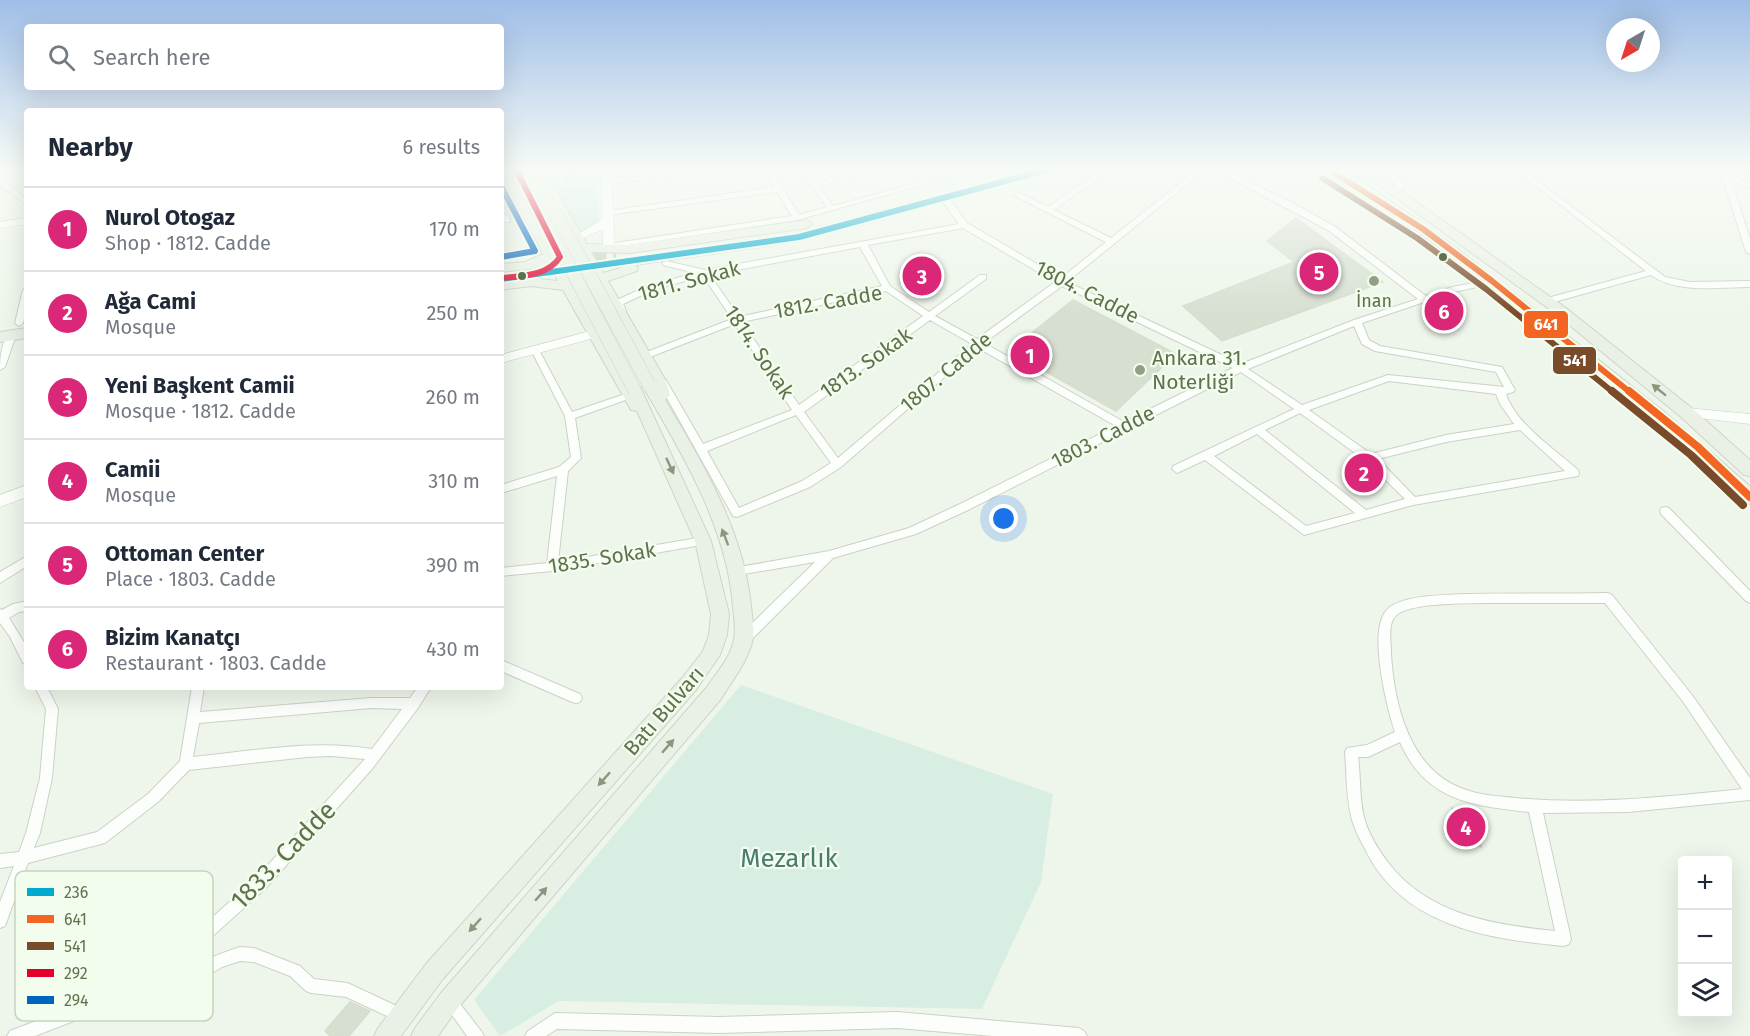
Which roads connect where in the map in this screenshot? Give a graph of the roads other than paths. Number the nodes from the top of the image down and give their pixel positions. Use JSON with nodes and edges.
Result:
{"nodes":[{"id":1,"x":530,"y":217,"type":"edge"},
{"id":2,"x":542,"y":217,"type":"edge"},
{"id":3,"x":557,"y":217,"type":"edge"},
{"id":4,"x":565,"y":217,"type":"edge"},
{"id":5,"x":608,"y":217,"type":"joint"},
{"id":6,"x":832,"y":217,"type":"edge"},
{"id":7,"x":876,"y":217,"type":"edge"},
{"id":8,"x":888,"y":217,"type":"edge"},
{"id":9,"x":958,"y":217,"type":"edge"},
{"id":10,"x":1064,"y":217,"type":"edge"},
{"id":11,"x":1140,"y":217,"type":"edge"},
{"id":12,"x":1312,"y":217,"type":"edge"},
{"id":13,"x":1405,"y":217,"type":"edge"},
{"id":14,"x":1406,"y":217,"type":"edge"},
{"id":15,"x":1431,"y":217,"type":"edge"},
{"id":16,"x":1443,"y":217,"type":"edge"},
{"id":17,"x":1581,"y":217,"type":"edge"},
{"id":18,"x":1739,"y":217,"type":"edge"},
{"id":19,"x":798,"y":218,"type":"edge"},
{"id":20,"x":24,"y":221,"type":"edge"},
{"id":21,"x":0,"y":225,"type":"edge"},
{"id":22,"x":964,"y":225,"type":"junction"},
{"id":23,"x":1423,"y":229,"type":"junction"},
{"id":24,"x":1110,"y":241,"type":"junction"},
{"id":25,"x":580,"y":243,"type":"junction"},
{"id":26,"x":862,"y":244,"type":"junction"},
{"id":27,"x":1750,"y":252,"type":"edge"},
{"id":28,"x":550,"y":256,"type":"junction"},
{"id":29,"x":615,"y":257,"type":"junction"},
{"id":30,"x":666,"y":263,"type":"junction"},
{"id":31,"x":504,"y":269,"type":"edge"},
{"id":32,"x":534,"y":272,"type":"junction"},
{"id":33,"x":1653,"y":272,"type":"junction"},
{"id":34,"x":705,"y":273,"type":"junction"},
{"id":35,"x":983,"y":277,"type":"dead end"},
{"id":36,"x":504,"y":278,"type":"edge"},
{"id":37,"x":600,"y":279,"type":"junction"},
{"id":38,"x":1492,"y":281,"type":"junction"},
{"id":39,"x":1061,"y":282,"type":"junction"},
{"id":40,"x":1750,"y":284,"type":"edge"},
{"id":41,"x":504,"y":285,"type":"edge"},
{"id":42,"x":567,"y":286,"type":"junction"},
{"id":43,"x":887,"y":288,"type":"junction"},
{"id":44,"x":1424,"y":299,"type":"junction"},
{"id":45,"x":1547,"y":301,"type":"junction"},
{"id":46,"x":24,"y":302,"type":"edge"},
{"id":47,"x":931,"y":317,"type":"junction"},
{"id":48,"x":737,"y":320,"type":"junction"},
{"id":49,"x":1357,"y":322,"type":"junction"},
{"id":50,"x":0,"y":326,"type":"edge"},
{"id":51,"x":17,"y":330,"type":"edge"},
{"id":52,"x":594,"y":334,"type":"junction"},
{"id":53,"x":977,"y":344,"type":"junction"},
{"id":54,"x":535,"y":350,"type":"junction"},
{"id":55,"x":647,"y":355,"type":"junction"},
{"id":56,"x":504,"y":359,"type":"edge"},
{"id":57,"x":0,"y":367,"type":"edge"},
{"id":58,"x":1241,"y":368,"type":"junction"},
{"id":59,"x":637,"y":390,"type":"junction"},
{"id":60,"x":1500,"y":391,"type":"junction"},
{"id":61,"x":1301,"y":409,"type":"junction"},
{"id":62,"x":798,"y":411,"type":"junction"},
{"id":63,"x":1687,"y":413,"type":"junction"},
{"id":64,"x":667,"y":415,"type":"junction"},
{"id":65,"x":570,"y":416,"type":"junction"},
{"id":66,"x":1750,"y":419,"type":"edge"},
{"id":67,"x":1123,"y":426,"type":"junction"},
{"id":68,"x":1523,"y":426,"type":"junction"},
{"id":69,"x":1258,"y":430,"type":"junction"},
{"id":70,"x":701,"y":449,"type":"junction"},
{"id":71,"x":1206,"y":455,"type":"junction"},
{"id":72,"x":1370,"y":458,"type":"junction"},
{"id":73,"x":837,"y":464,"type":"junction"},
{"id":74,"x":568,"y":467,"type":"junction"},
{"id":75,"x":1177,"y":469,"type":"dead end"},
{"id":76,"x":1750,"y":470,"type":"edge"},
{"id":77,"x":504,"y":488,"type":"edge"},
{"id":78,"x":24,"y":492,"type":"edge"},
{"id":79,"x":1750,"y":497,"type":"edge"},
{"id":80,"x":0,"y":501,"type":"edge"},
{"id":81,"x":1413,"y":501,"type":"junction"},
{"id":82,"x":1665,"y":511,"type":"dead end"},
{"id":83,"x":737,"y":513,"type":"joint"},
{"id":84,"x":1364,"y":514,"type":"junction"},
{"id":85,"x":703,"y":541,"type":"junction"},
{"id":86,"x":829,"y":555,"type":"junction"},
{"id":87,"x":24,"y":562,"type":"edge"},
{"id":88,"x":552,"y":567,"type":"junction"},
{"id":89,"x":738,"y":571,"type":"junction"},
{"id":90,"x":504,"y":572,"type":"edge"},
{"id":91,"x":0,"y":578,"type":"edge"},
{"id":92,"x":1750,"y":598,"type":"edge"},
{"id":93,"x":24,"y":606,"type":"edge"},
{"id":94,"x":1,"y":616,"type":"edge"},
{"id":95,"x":743,"y":640,"type":"junction"},
{"id":96,"x":24,"y":653,"type":"edge"},
{"id":97,"x":504,"y":666,"type":"edge"},
{"id":98,"x":42,"y":690,"type":"edge"},
{"id":99,"x":198,"y":690,"type":"edge"},
{"id":100,"x":423,"y":690,"type":"edge"},
{"id":101,"x":576,"y":698,"type":"dead end"},
{"id":102,"x":414,"y":704,"type":"junction"},
{"id":103,"x":193,"y":718,"type":"junction"},
{"id":104,"x":1402,"y":735,"type":"junction"},
{"id":105,"x":375,"y":755,"type":"junction"},
{"id":106,"x":186,"y":764,"type":"junction"},
{"id":107,"x":1750,"y":789,"type":"edge"},
{"id":108,"x":1750,"y":794,"type":"edge"},
{"id":109,"x":1535,"y":807,"type":"junction"},
{"id":110,"x":23,"y":858,"type":"junction"},
{"id":111,"x":0,"y":861,"type":"edge"},
{"id":112,"x":18,"y":871,"type":"edge"},
{"id":113,"x":15,"y":880,"type":"edge"},
{"id":114,"x":0,"y":921,"type":"edge"},
{"id":115,"x":213,"y":927,"type":"edge"},
{"id":116,"x":213,"y":964,"type":"edge"},
{"id":117,"x":449,"y":1001,"type":"junction"},
{"id":118,"x":400,"y":1015,"type":"junction"},
{"id":119,"x":55,"y":1021,"type":"edge"},
{"id":120,"x":15,"y":1036,"type":"edge"},
{"id":121,"x":386,"y":1036,"type":"edge"},
{"id":122,"x":423,"y":1036,"type":"edge"},
{"id":123,"x":476,"y":1036,"type":"edge"},
{"id":124,"x":533,"y":1036,"type":"edge"},
{"id":125,"x":1079,"y":1036,"type":"edge"}],
"edges":[{"from":1,"to":28,"type":"main road"},
{"from":2,"to":59,"type":"main road","name":"Batı Bulvarı","bridge":true},
{"from":3,"to":59,"type":"main road","name":"Batı Bulvarı","bridge":true},
{"from":4,"to":25,"type":"main road"},
{"from":5,"to":25,"type":"main road"},
{"from":5,"to":29,"type":"main road"},
{"from":6,"to":29,"type":"main road"},
{"from":7,"to":29,"type":"main road"},
{"from":8,"to":30,"type":"main road"},
{"from":9,"to":22,"type":"street","name":"1804. Cadde"},
{"from":10,"to":24,"type":"street"},
{"from":11,"to":24,"type":"street","name":"1807. Cadde"},
{"from":12,"to":44,"type":"street"},
{"from":13,"to":23,"type":"highway"},
{"from":14,"to":23,"type":"highway"},
{"from":15,"to":45,"type":"highway"},
{"from":16,"to":45,"type":"highway"},
{"from":17,"to":33,"type":"street"},
{"from":18,"to":27,"type":"street"},
{"from":19,"to":29,"type":"street"},
{"from":20,"to":21,"type":"main road"},
{"from":22,"to":26,"type":"street","name":"1811. Sokak"},
{"from":22,"to":39,"type":"street","name":"1804. Cadde"},
{"from":23,"to":38,"type":"highway"},
{"from":24,"to":39,"type":"street","name":"1807. Cadde"},
{"from":25,"to":28,"type":"main road"},
{"from":25,"to":29,"type":"main road"},
{"from":25,"to":37,"type":"main road"},
{"from":26,"to":34,"type":"street","name":"1811. Sokak"},
{"from":26,"to":43,"type":"street"},
{"from":28,"to":32,"type":"main road"},
{"from":28,"to":42,"type":"main road"},
{"from":29,"to":30,"type":"main road"},
{"from":29,"to":37,"type":"main road"},
{"from":30,"to":34,"type":"street"},
{"from":31,"to":32,"type":"main road"},
{"from":32,"to":36,"type":"main road"},
{"from":32,"to":41,"type":"main road"},
{"from":32,"to":42,"type":"main road"},
{"from":33,"to":40,"type":"street"},
{"from":33,"to":45,"type":"street"},
{"from":34,"to":48,"type":"street","name":"1814. Sokak"},
{"from":34,"to":55,"type":"street","name":"1811. Sokak"},
{"from":35,"to":47,"type":"street","name":"1813. Sokak"},
{"from":37,"to":42,"type":"main road"},
{"from":37,"to":64,"type":"main road"},
{"from":38,"to":44,"type":"street","name":"1803. Cadde"},
{"from":38,"to":79,"type":"highway"},
{"from":39,"to":53,"type":"street","name":"1807. Cadde"},
{"from":39,"to":58,"type":"street","name":"1804. Cadde"},
{"from":42,"to":52,"type":"main road"},
{"from":43,"to":47,"type":"street","name":"1812. Cadde"},
{"from":43,"to":48,"type":"street","name":"1812. Cadde"},
{"from":44,"to":49,"type":"street","name":"1803. Cadde"},
{"from":63,"to":45,"type":"highway","one_way":true},
{"from":46,"to":51,"type":"street"},
{"from":47,"to":53,"type":"street","name":"1812. Cadde"},
{"from":47,"to":62,"type":"street","name":"1813. Sokak"},
{"from":48,"to":55,"type":"street","name":"1812. Cadde"},
{"from":48,"to":62,"type":"street","name":"1814. Sokak"},
{"from":49,"to":58,"type":"street","name":"1803. Cadde"},
{"from":49,"to":60,"type":"street"},
{"from":50,"to":51,"type":"main road"},
{"from":51,"to":57,"type":"street"},
{"from":52,"to":54,"type":"main road"},
{"from":52,"to":59,"type":"main road"},
{"from":53,"to":67,"type":"street","name":"1812. Cadde"},
{"from":53,"to":73,"type":"street","name":"1807. Cadde"},
{"from":54,"to":56,"type":"main road"},
{"from":54,"to":65,"type":"street"},
{"from":55,"to":70,"type":"street","name":"1811. Sokak"},
{"from":58,"to":61,"type":"street","name":"1804. Cadde"},
{"from":58,"to":67,"type":"street","name":"1803. Cadde"},
{"from":59,"to":64,"type":"main road","name":"Batı Bulvarı"},
{"from":59,"to":65,"type":"street"},
{"from":59,"to":85,"type":"main road","name":"Batı Bulvarı","one_way":true},
{"from":60,"to":61,"type":"street"},
{"from":60,"to":68,"type":"street"},
{"from":61,"to":69,"type":"street"},
{"from":61,"to":72,"type":"street","name":"1804. Cadde"},
{"from":62,"to":70,"type":"street","name":"1813. Sokak"},
{"from":62,"to":73,"type":"street","name":"1814. Sokak"},
{"from":63,"to":66,"type":"main road"},
{"from":63,"to":76,"type":"highway"},
{"from":89,"to":64,"type":"main road","name":"Batı Bulvarı","one_way":true},
{"from":65,"to":74,"type":"street"},
{"from":67,"to":86,"type":"street","name":"1803. Cadde"},
{"from":68,"to":72,"type":"street"},
{"from":68,"to":81,"type":"street"},
{"from":69,"to":71,"type":"street"},
{"from":69,"to":84,"type":"street"},
{"from":70,"to":83,"type":"street","name":"1811. Sokak"},
{"from":71,"to":75,"type":"street"},
{"from":71,"to":84,"type":"street"},
{"from":72,"to":81,"type":"street","name":"1804. Cadde"},
{"from":73,"to":83,"type":"street","name":"1807. Cadde"},
{"from":74,"to":77,"type":"street"},
{"from":74,"to":88,"type":"street"},
{"from":78,"to":80,"type":"main road"},
{"from":81,"to":84,"type":"street"},
{"from":82,"to":92,"type":"street"},
{"from":85,"to":88,"type":"street","name":"1835. Sokak"},
{"from":85,"to":118,"type":"main road","name":"Batı Bulvarı","one_way":true},
{"from":86,"to":89,"type":"street"},
{"from":86,"to":95,"type":"street","name":"1803. Cadde"},
{"from":87,"to":91,"type":"street"},
{"from":88,"to":90,"type":"street","name":"1835. Sokak"},
{"from":89,"to":95,"type":"main road","name":"Batı Bulvarı"},
{"from":93,"to":94,"type":"street"},
{"from":94,"to":96,"type":"street"},
{"from":117,"to":95,"type":"main road","name":"Batı Bulvarı","one_way":true},
{"from":97,"to":101,"type":"street"},
{"from":98,"to":110,"type":"street"},
{"from":99,"to":103,"type":"street"},
{"from":100,"to":102,"type":"street","name":"1833. Cadde"},
{"from":102,"to":103,"type":"street"},
{"from":102,"to":105,"type":"street","name":"1833. Cadde"},
{"from":103,"to":106,"type":"street"},
{"from":104,"to":107,"type":"street"},
{"from":104,"to":109,"type":"street"},
{"from":104,"to":109,"type":"street"},
{"from":105,"to":106,"type":"street"},
{"from":105,"to":115,"type":"street","name":"1833. Cadde"},
{"from":106,"to":110,"type":"street"},
{"from":108,"to":109,"type":"street"},
{"from":110,"to":111,"type":"street"},
{"from":110,"to":112,"type":"street"},
{"from":113,"to":114,"type":"street"},
{"from":116,"to":118,"type":"street"},
{"from":117,"to":122,"type":"main road","name":"Batı Bulvarı"},
{"from":117,"to":123,"type":"street"},
{"from":118,"to":121,"type":"main road","name":"Batı Bulvarı"},
{"from":119,"to":120,"type":"street","name":"1833. Cadde"},
{"from":124,"to":125,"type":"street"}]}
